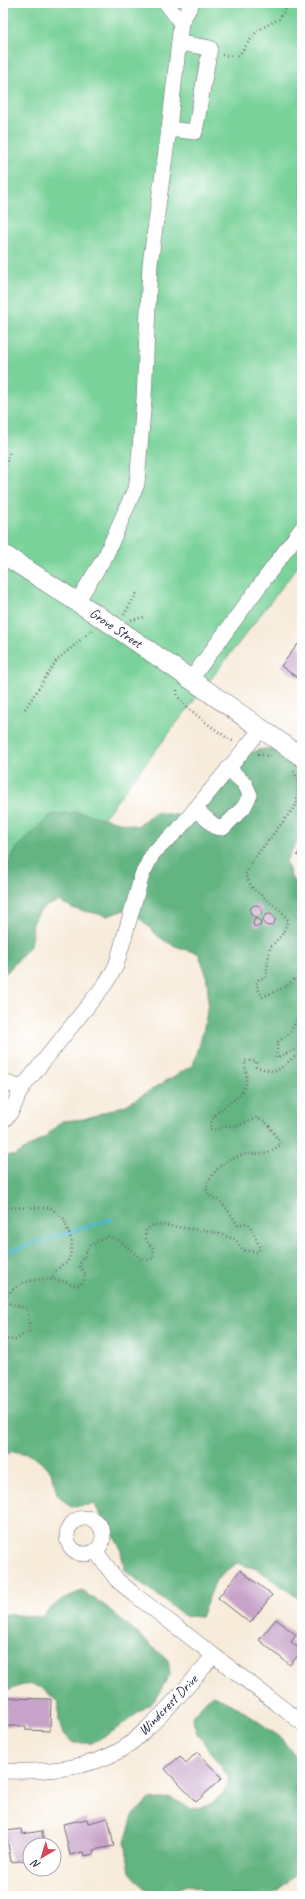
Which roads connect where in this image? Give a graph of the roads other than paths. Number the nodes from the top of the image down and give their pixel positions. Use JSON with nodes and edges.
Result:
{"nodes":[{"id":1,"x":166,"y":3,"type":"edge"},
{"id":2,"x":192,"y":3,"type":"edge"},
{"id":3,"x":181,"y":23,"type":"junction"},
{"id":4,"x":179,"y":43,"type":"junction"},
{"id":5,"x":169,"y":129,"type":"junction"},
{"id":6,"x":302,"y":528,"type":"edge"},
{"id":7,"x":3,"y":554,"type":"edge"},
{"id":8,"x":77,"y":602,"type":"junction"},
{"id":9,"x":191,"y":679,"type":"junction"},
{"id":10,"x":260,"y":729,"type":"junction"},
{"id":11,"x":298,"y":763,"type":"edge"},
{"id":12,"x":228,"y":768,"type":"junction"},
{"id":13,"x":195,"y":809,"type":"junction"},
{"id":14,"x":3,"y":1082,"type":"edge"},
{"id":15,"x":22,"y":1088,"type":"junction"},
{"id":16,"x":3,"y":1121,"type":"edge"},
{"id":17,"x":96,"y":1552,"type":"dead end"},
{"id":18,"x":213,"y":1656,"type":"junction"},
{"id":19,"x":302,"y":1722,"type":"edge"},
{"id":20,"x":3,"y":1771,"type":"edge"}],
"edges":[{"from":1,"to":3,"type":"street"},
{"from":2,"to":3,"type":"street"},
{"from":3,"to":4,"type":"street"},
{"from":4,"to":5,"type":"street"},
{"from":4,"to":5,"type":"street"},
{"from":5,"to":8,"type":"street"},
{"from":6,"to":9,"type":"street"},
{"from":7,"to":8,"type":"main road","name":"Grove Street"},
{"from":8,"to":9,"type":"main road","name":"Grove Street"},
{"from":9,"to":10,"type":"main road","name":"Grove Street"},
{"from":10,"to":11,"type":"main road","name":"Grove Street"},
{"from":10,"to":12,"type":"street"},
{"from":12,"to":13,"type":"street"},
{"from":12,"to":13,"type":"street"},
{"from":13,"to":15,"type":"street"},
{"from":14,"to":15,"type":"street"},
{"from":15,"to":16,"type":"street"},
{"from":17,"to":18,"type":"street"},
{"from":18,"to":19,"type":"street"},
{"from":18,"to":20,"type":"street","name":"Windcrest Drive"}]}
